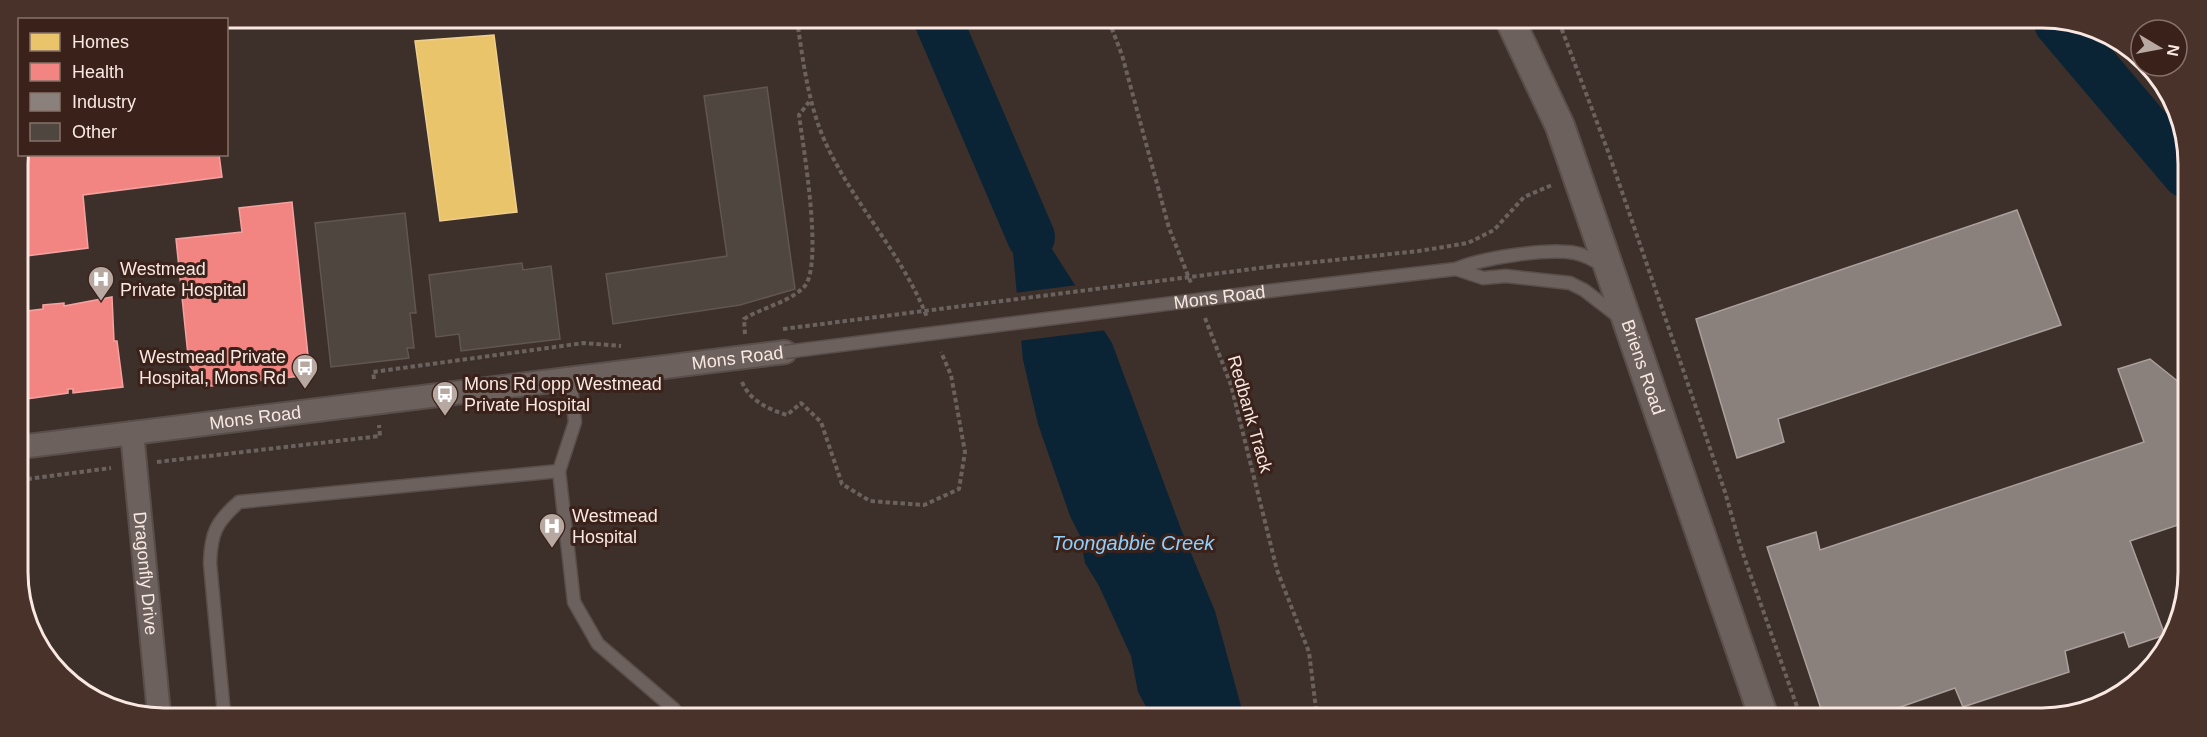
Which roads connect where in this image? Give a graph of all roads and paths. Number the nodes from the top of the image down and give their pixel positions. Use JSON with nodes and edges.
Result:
{"nodes":[{"id":1,"x":1112,"y":28,"type":"edge"},
{"id":2,"x":1514,"y":28,"type":"edge"},
{"id":3,"x":1561,"y":28,"type":"edge"},
{"id":4,"x":809,"y":102,"type":"dead end"},
{"id":5,"x":1609,"y":154,"type":"junction"},
{"id":6,"x":1600,"y":159,"type":"dead end"},
{"id":7,"x":1555,"y":183,"type":"dead end"},
{"id":8,"x":1456,"y":269,"type":"junction"},
{"id":9,"x":1610,"y":270,"type":"junction"},
{"id":10,"x":1194,"y":291,"type":"dead end"},
{"id":11,"x":1202,"y":312,"type":"dead end"},
{"id":12,"x":1631,"y":328,"type":"junction"},
{"id":13,"x":773,"y":330,"type":"dead end"},
{"id":14,"x":754,"y":333,"type":"dead end"},
{"id":15,"x":745,"y":334,"type":"junction"},
{"id":16,"x":734,"y":335,"type":"dead end"},
{"id":17,"x":784,"y":340,"type":"junction"},
{"id":18,"x":629,"y":346,"type":"dead end"},
{"id":19,"x":733,"y":358,"type":"junction"},
{"id":20,"x":373,"y":372,"type":"dead end"},
{"id":21,"x":570,"y":378,"type":"junction"},
{"id":22,"x":801,"y":403,"type":"dead end"},
{"id":23,"x":132,"y":433,"type":"junction"},
{"id":24,"x":381,"y":436,"type":"dead end"},
{"id":25,"x":28,"y":446,"type":"edge"},
{"id":26,"x":168,"y":460,"type":"dead end"},
{"id":27,"x":96,"y":470,"type":"dead end"},
{"id":28,"x":559,"y":471,"type":"junction"},
{"id":29,"x":28,"y":479,"type":"edge"},
{"id":30,"x":158,"y":708,"type":"edge"},
{"id":31,"x":224,"y":708,"type":"edge"},
{"id":32,"x":673,"y":708,"type":"edge"},
{"id":33,"x":1316,"y":708,"type":"edge"},
{"id":34,"x":1761,"y":708,"type":"edge"},
{"id":35,"x":1797,"y":708,"type":"edge"}],
"edges":[{"from":1,"to":10,"type":"path"},
{"from":2,"to":9,"type":"street","name":"Briens Road"},
{"from":3,"to":5,"type":"path"},
{"from":4,"to":15,"type":"path"},
{"from":5,"to":6,"type":"path"},
{"from":5,"to":35,"type":"path"},
{"from":7,"to":17,"type":"path","bridge":true},
{"from":8,"to":9,"type":"lane","name":"Mons Road"},
{"from":8,"to":12,"type":"lane","name":"Mons Road"},
{"from":8,"to":17,"type":"lane","name":"Mons Road","bridge":true},
{"from":9,"to":12,"type":"street","name":"Briens Road"},
{"from":11,"to":33,"type":"path","name":"Redbank Track"},
{"from":12,"to":34,"type":"street","name":"Briens Road"},
{"from":13,"to":17,"type":"path"},
{"from":14,"to":15,"type":"path"},
{"from":15,"to":16,"type":"path"},
{"from":17,"to":19,"type":"street","name":"Mons Road"},
{"from":18,"to":20,"type":"path"},
{"from":19,"to":21,"type":"street","name":"Mons Road"},
{"from":19,"to":22,"type":"path"},
{"from":21,"to":23,"type":"street","name":"Mons Road"},
{"from":21,"to":28,"type":"lane"},
{"from":23,"to":25,"type":"street","name":"Mons Road"},
{"from":23,"to":30,"type":"street","name":"Dragonfly Drive"},
{"from":24,"to":26,"type":"path"},
{"from":27,"to":29,"type":"path"},
{"from":28,"to":31,"type":"lane"},
{"from":28,"to":32,"type":"lane"}]}
